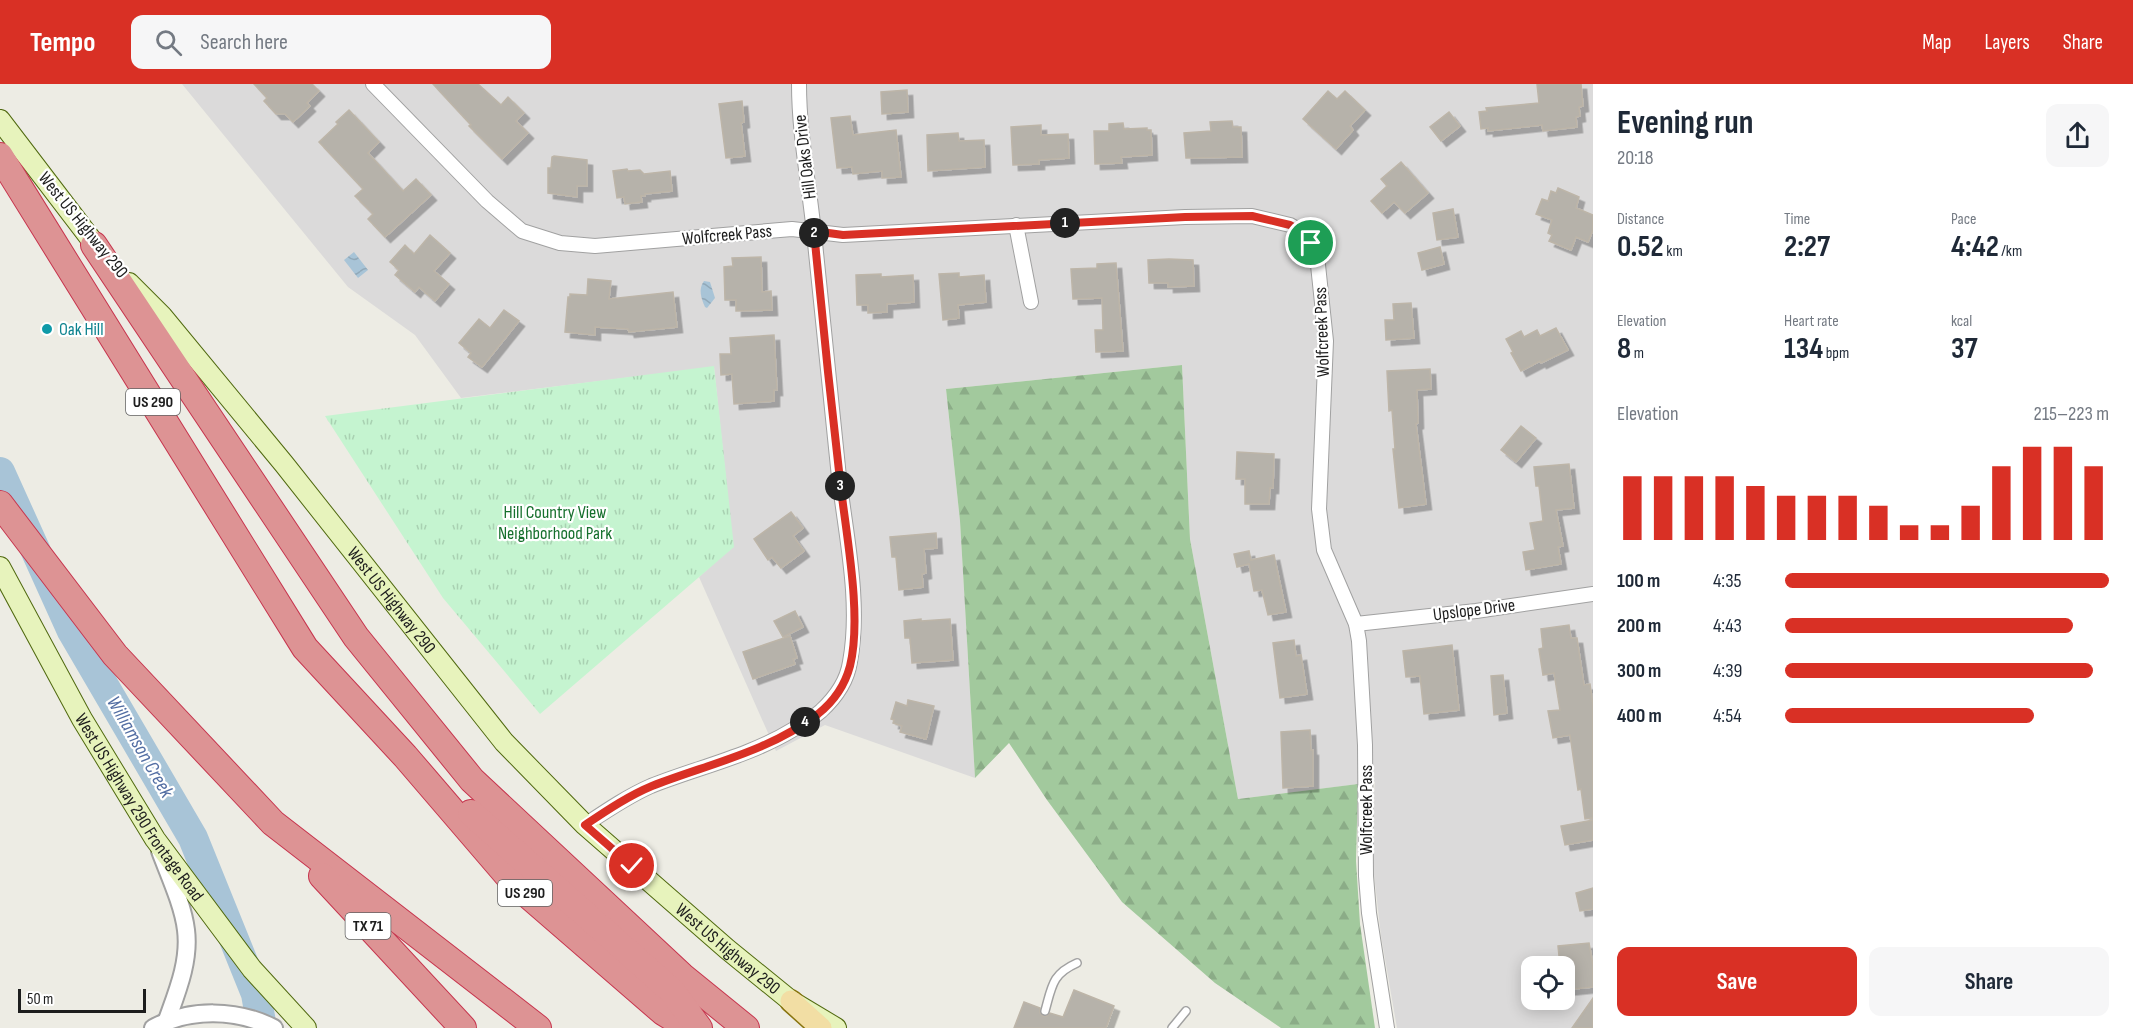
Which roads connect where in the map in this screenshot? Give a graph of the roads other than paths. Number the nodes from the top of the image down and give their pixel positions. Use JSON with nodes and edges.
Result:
{"nodes":[{"id":1,"x":373,"y":84,"type":"edge"},
{"id":2,"x":799,"y":84,"type":"edge"},
{"id":3,"x":0,"y":120,"type":"edge"},
{"id":4,"x":0,"y":156,"type":"edge"},
{"id":5,"x":1016,"y":225,"type":"junction"},
{"id":6,"x":814,"y":231,"type":"junction"},
{"id":7,"x":94,"y":245,"type":"junction"},
{"id":8,"x":1031,"y":302,"type":"dead end"},
{"id":9,"x":0,"y":504,"type":"edge"},
{"id":10,"x":0,"y":567,"type":"edge"},
{"id":11,"x":1593,"y":594,"type":"edge"},
{"id":12,"x":1356,"y":624,"type":"junction"},
{"id":13,"x":405,"y":756,"type":"junction"},
{"id":14,"x":273,"y":823,"type":"junction"},
{"id":15,"x":585,"y":825,"type":"junction"},
{"id":16,"x":155,"y":839,"type":"junction"},
{"id":17,"x":1077,"y":963,"type":"dead end"},
{"id":18,"x":791,"y":1001,"type":"junction"},
{"id":19,"x":1045,"y":1011,"type":"dead end"},
{"id":20,"x":1186,"y":1011,"type":"dead end"},
{"id":21,"x":160,"y":1024,"type":"edge"},
{"id":22,"x":274,"y":1028,"type":"edge"},
{"id":23,"x":306,"y":1028,"type":"edge"},
{"id":24,"x":463,"y":1028,"type":"edge"},
{"id":25,"x":538,"y":1028,"type":"edge"},
{"id":26,"x":689,"y":1028,"type":"edge"},
{"id":27,"x":699,"y":1028,"type":"edge"},
{"id":28,"x":746,"y":1028,"type":"edge"},
{"id":29,"x":821,"y":1028,"type":"edge"},
{"id":30,"x":836,"y":1028,"type":"edge"},
{"id":31,"x":1172,"y":1028,"type":"edge"},
{"id":32,"x":1387,"y":1028,"type":"edge"}],
"edges":[{"from":1,"to":6,"type":"street","name":"Wolfcreek Pass"},
{"from":2,"to":6,"type":"street","name":"Hill Oaks Drive"},
{"from":3,"to":7,"type":"main road","name":"West US Highway 290"},
{"from":4,"to":13,"type":"highway","name":"West US Highway 290","number":"US 290"},
{"from":5,"to":6,"type":"street","name":"Wolfcreek Pass"},
{"from":5,"to":8,"type":"street"},
{"from":5,"to":12,"type":"street","name":"Wolfcreek Pass"},
{"from":6,"to":15,"type":"street","name":"Hill Oaks Drive"},
{"from":7,"to":15,"type":"main road","name":"West US Highway 290"},
{"from":7,"to":28,"type":"highway"},
{"from":9,"to":14,"type":"highway"},
{"from":10,"to":16,"type":"main road","name":"West US Highway 290 Frontage Road"},
{"from":11,"to":12,"type":"street","name":"Upslope Drive"},
{"from":12,"to":32,"type":"street","name":"Wolfcreek Pass"},
{"from":13,"to":26,"type":"highway","name":"West US Highway 290","number":"US 290"},
{"from":13,"to":27,"type":"highway"},
{"from":14,"to":24,"type":"highway","number":"TX 71"},
{"from":14,"to":25,"type":"highway"},
{"from":15,"to":18,"type":"main road","name":"West US Highway 290"},
{"from":16,"to":21,"type":"street"},
{"from":16,"to":23,"type":"main road","name":"West US Highway 290 Frontage Road"},
{"from":17,"to":19,"type":"lane"},
{"from":18,"to":29,"type":"main road"},
{"from":18,"to":30,"type":"main road","name":"West US Highway 290"},
{"from":20,"to":31,"type":"lane"},
{"from":21,"to":22,"type":"street"}]}
